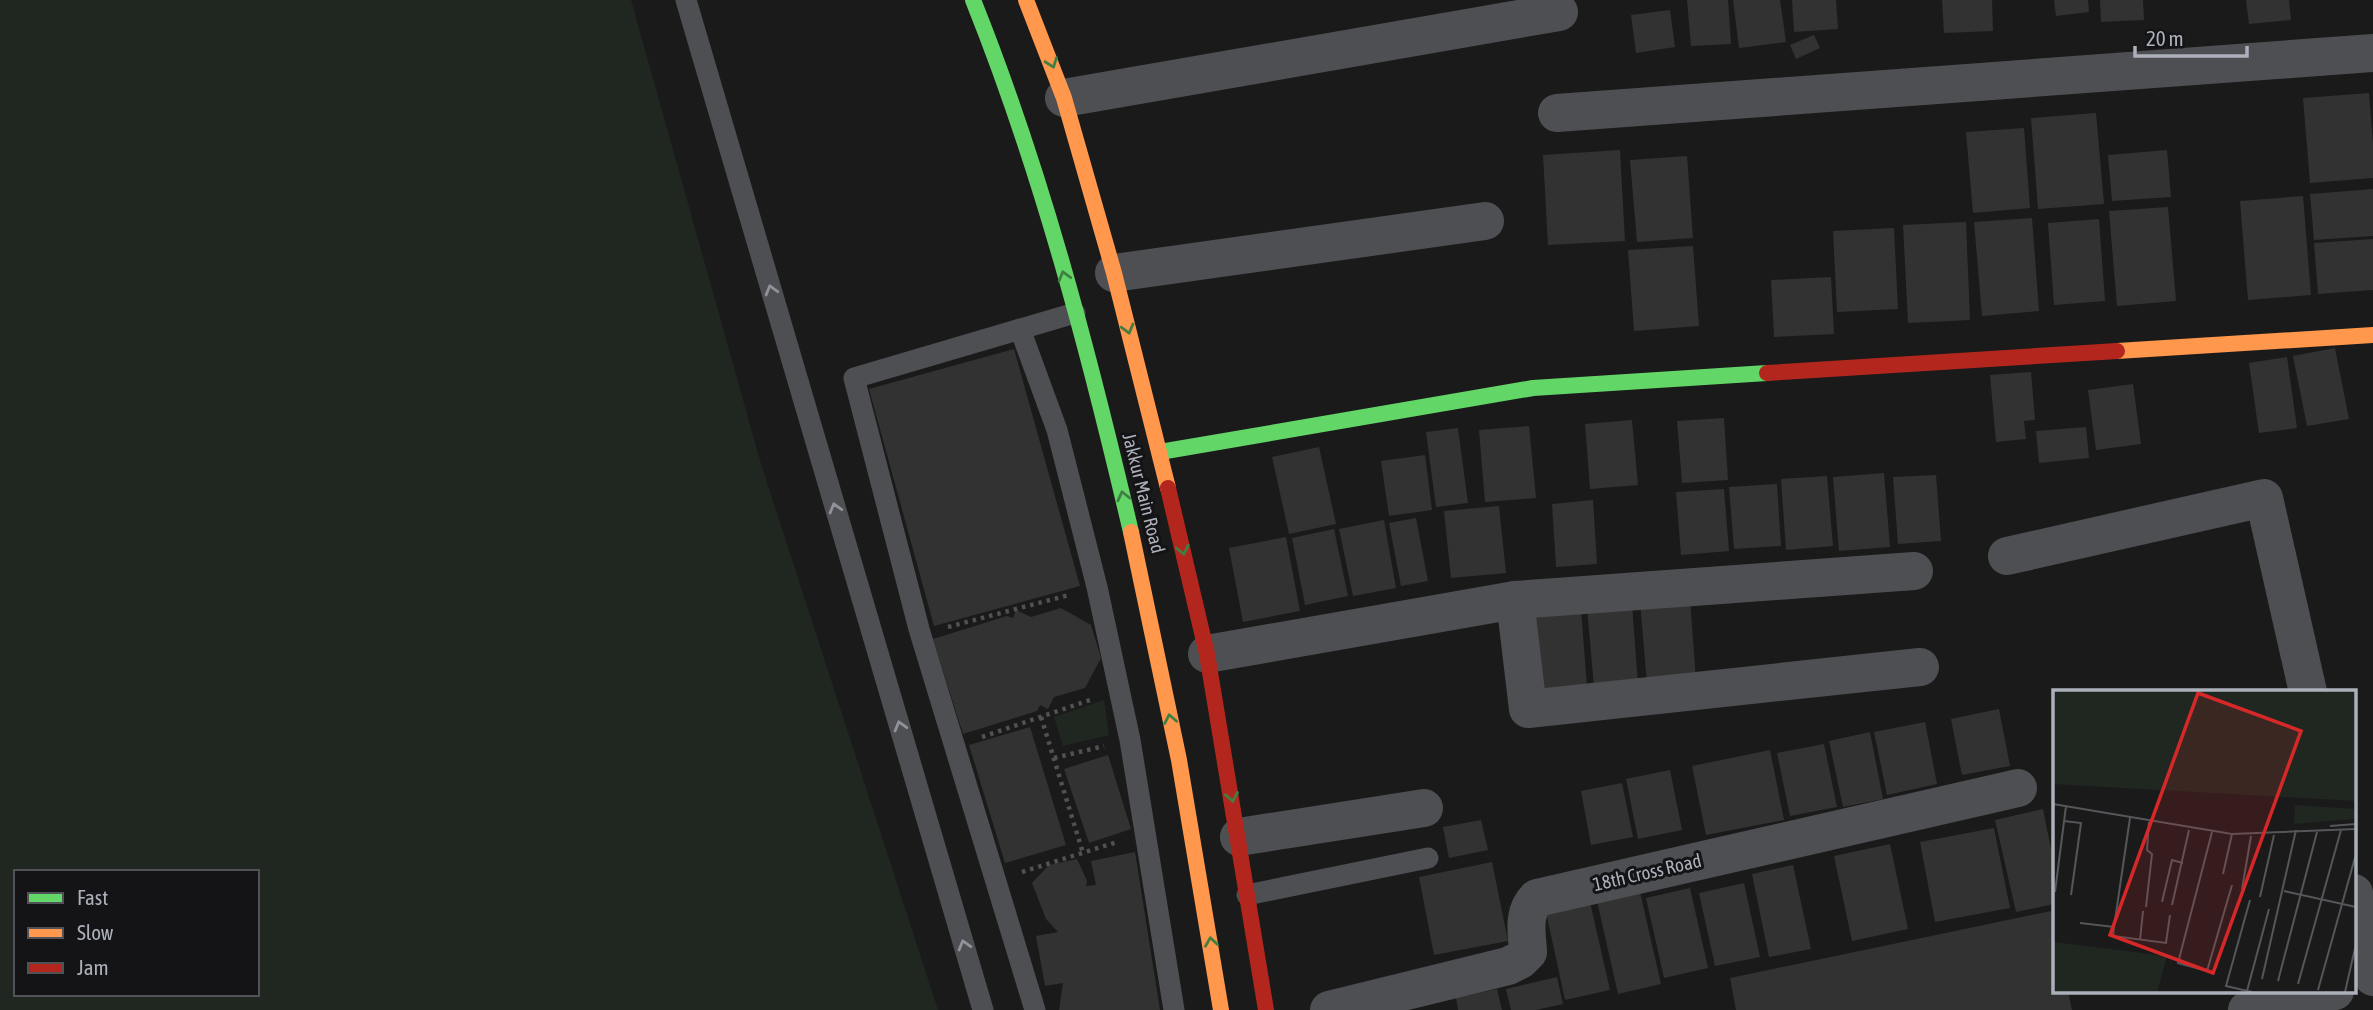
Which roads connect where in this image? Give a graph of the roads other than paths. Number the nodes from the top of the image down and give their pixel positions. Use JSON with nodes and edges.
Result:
{"nodes":[{"id":1,"x":686,"y":0,"type":"edge"},
{"id":2,"x":973,"y":0,"type":"edge"},
{"id":3,"x":1026,"y":0,"type":"edge"},
{"id":4,"x":1559,"y":12,"type":"dead end"},
{"id":5,"x":2373,"y":53,"type":"edge"},
{"id":6,"x":1064,"y":98,"type":"junction"},
{"id":7,"x":1558,"y":113,"type":"dead end"},
{"id":8,"x":1485,"y":221,"type":"dead end"},
{"id":9,"x":1114,"y":273,"type":"junction"},
{"id":10,"x":1075,"y":313,"type":"junction"},
{"id":11,"x":1020,"y":329,"type":"junction"},
{"id":12,"x":2373,"y":335,"type":"edge"},
{"id":13,"x":1160,"y":452,"type":"junction"},
{"id":14,"x":2007,"y":556,"type":"dead end"},
{"id":15,"x":1914,"y":571,"type":"dead end"},
{"id":16,"x":1515,"y":600,"type":"junction"},
{"id":17,"x":1207,"y":654,"type":"junction"},
{"id":18,"x":1920,"y":667,"type":"dead end"},
{"id":19,"x":2308,"y":690,"type":"edge"},
{"id":20,"x":2018,"y":788,"type":"dead end"},
{"id":21,"x":1424,"y":808,"type":"dead end"},
{"id":22,"x":1239,"y":837,"type":"junction"},
{"id":23,"x":1428,"y":858,"type":"dead end"},
{"id":24,"x":1224,"y":900,"type":"junction"},
{"id":25,"x":2356,"y":902,"type":"edge"},
{"id":26,"x":2373,"y":977,"type":"edge"},
{"id":27,"x":2332,"y":992,"type":"edge"},
{"id":28,"x":2293,"y":1005,"type":"edge"},
{"id":29,"x":983,"y":1010,"type":"edge"},
{"id":30,"x":1035,"y":1010,"type":"edge"},
{"id":31,"x":1174,"y":1010,"type":"edge"},
{"id":32,"x":1221,"y":1010,"type":"edge"},
{"id":33,"x":1266,"y":1010,"type":"edge"},
{"id":34,"x":1329,"y":1010,"type":"edge"},
{"id":35,"x":2247,"y":1010,"type":"edge"}],
"edges":[{"from":29,"to":1,"type":"lane","one_way":true},
{"from":10,"to":2,"type":"main road","name":"Jakkur Main Road","one_way":true},
{"from":3,"to":6,"type":"main road","name":"Jakkur Main Road","one_way":true},
{"from":4,"to":6,"type":"street"},
{"from":5,"to":7,"type":"street"},
{"from":6,"to":9,"type":"main road","name":"Jakkur Main Road"},
{"from":8,"to":9,"type":"street"},
{"from":9,"to":13,"type":"main road","name":"Jakkur Main Road","one_way":true},
{"from":10,"to":11,"type":"lane"},
{"from":24,"to":10,"type":"main road","name":"Jakkur Main Road","one_way":true},
{"from":11,"to":30,"type":"lane"},
{"from":11,"to":31,"type":"lane"},
{"from":12,"to":13,"type":"main road"},
{"from":13,"to":17,"type":"main road","name":"Jakkur Main Road","one_way":true},
{"from":14,"to":19,"type":"street"},
{"from":15,"to":16,"type":"street"},
{"from":16,"to":17,"type":"street"},
{"from":16,"to":18,"type":"street"},
{"from":17,"to":22,"type":"main road","name":"Jakkur Main Road","one_way":true},
{"from":20,"to":34,"type":"street","name":"18th Cross Road"},
{"from":21,"to":22,"type":"street"},
{"from":22,"to":24,"type":"main road","name":"Jakkur Main Road"},
{"from":23,"to":24,"type":"lane"},
{"from":32,"to":24,"type":"main road","name":"Jakkur Main Road","one_way":true},
{"from":24,"to":33,"type":"main road","name":"Jakkur Main Road"},
{"from":25,"to":26,"type":"street"},
{"from":27,"to":28,"type":"street"},
{"from":28,"to":35,"type":"street"}]}
